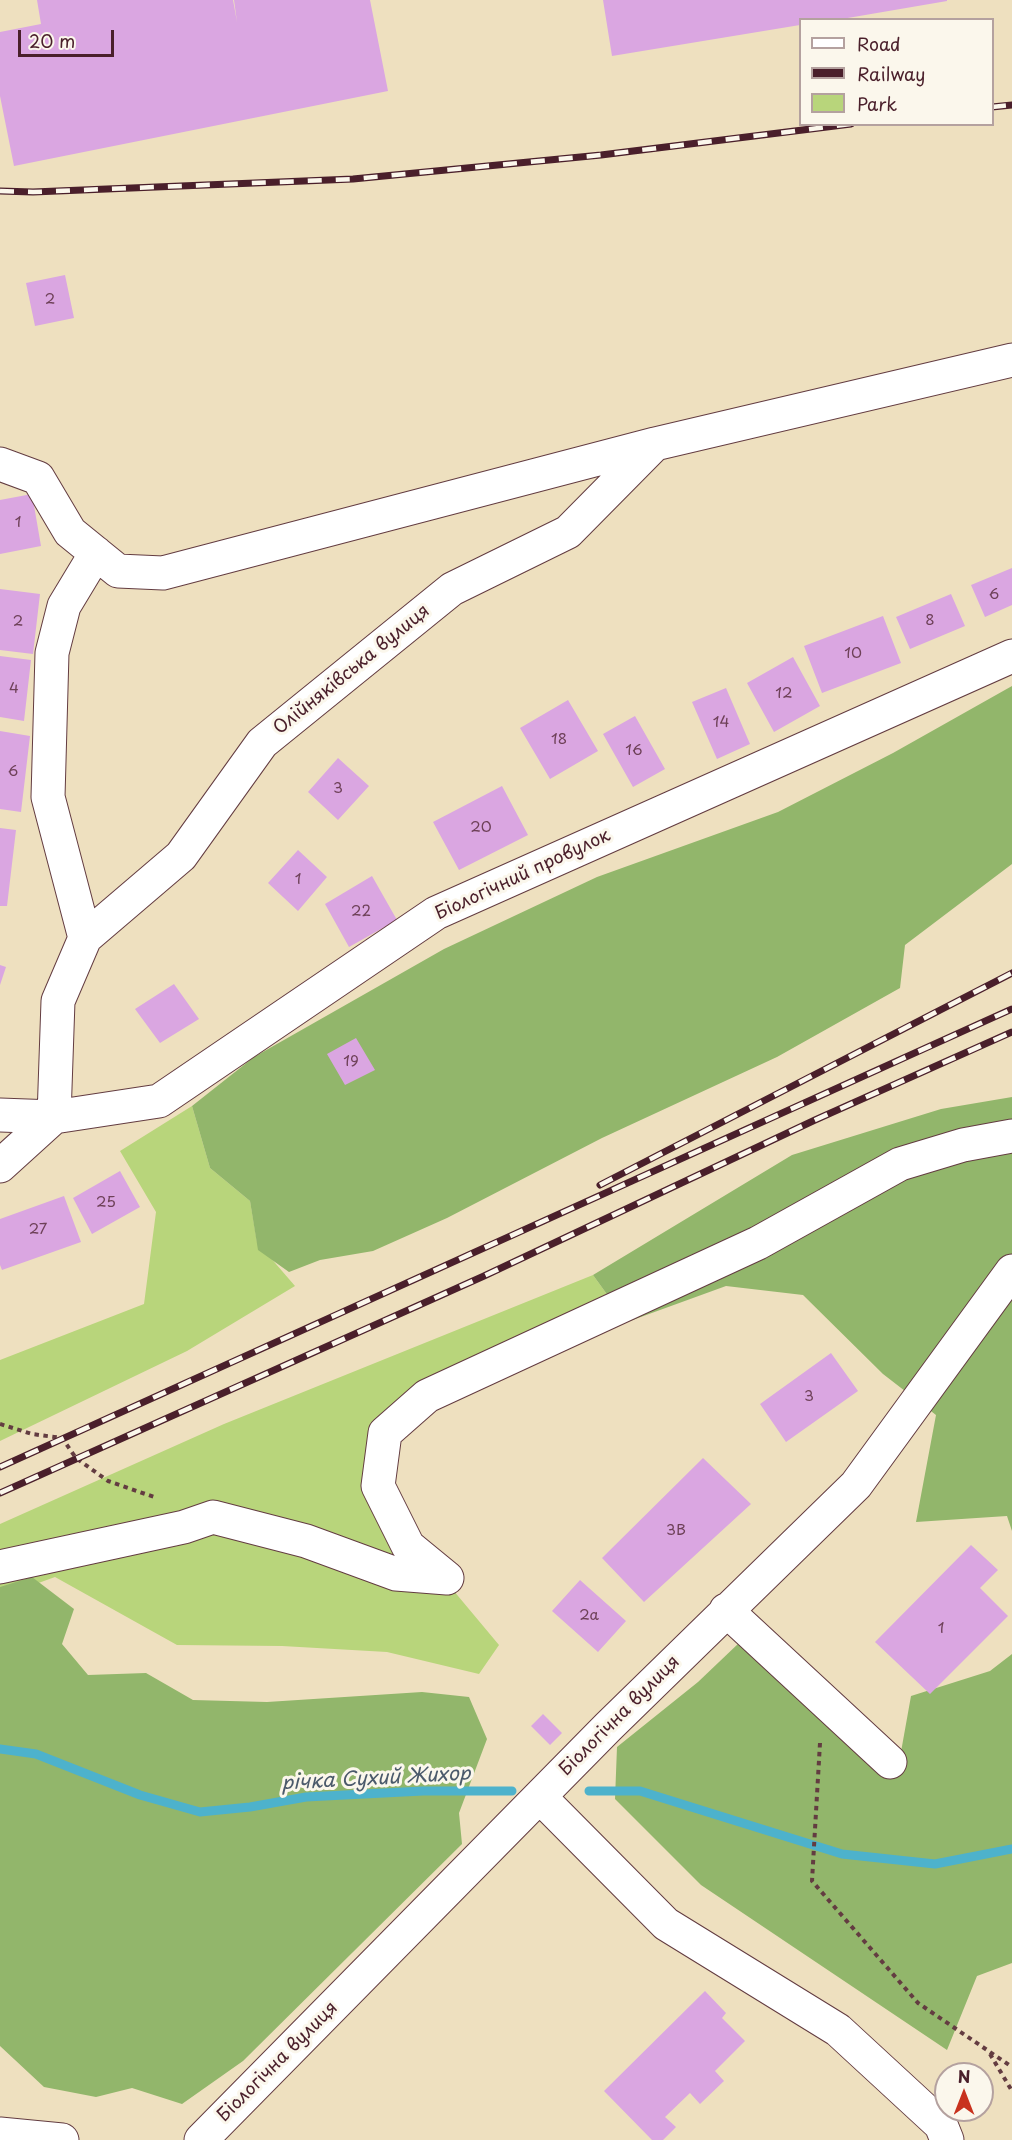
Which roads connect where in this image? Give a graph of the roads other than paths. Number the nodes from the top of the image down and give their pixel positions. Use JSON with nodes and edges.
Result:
{"nodes":[{"id":1,"x":1012,"y":360,"type":"edge"},
{"id":2,"x":655,"y":444,"type":"junction"},
{"id":3,"x":0,"y":464,"type":"edge"},
{"id":4,"x":96,"y":554,"type":"junction"},
{"id":5,"x":1012,"y":656,"type":"edge"},
{"id":6,"x":85,"y":938,"type":"junction"},
{"id":7,"x":0,"y":1115,"type":"edge"},
{"id":8,"x":54,"y":1117,"type":"junction"},
{"id":9,"x":1012,"y":1136,"type":"edge"},
{"id":10,"x":0,"y":1166,"type":"edge"},
{"id":11,"x":1012,"y":1271,"type":"edge"},
{"id":12,"x":0,"y":1567,"type":"edge"},
{"id":13,"x":726,"y":1610,"type":"junction"},
{"id":14,"x":890,"y":1762,"type":"dead end"},
{"id":15,"x":540,"y":1797,"type":"junction"},
{"id":16,"x":0,"y":2134,"type":"edge"},
{"id":17,"x":62,"y":2140,"type":"edge"},
{"id":18,"x":201,"y":2140,"type":"edge"},
{"id":19,"x":947,"y":2140,"type":"edge"}],
"edges":[{"from":1,"to":2,"type":"street"},
{"from":2,"to":4,"type":"street"},
{"from":2,"to":6,"type":"street","name":"Олійняківська вулиця"},
{"from":3,"to":4,"type":"street"},
{"from":4,"to":6,"type":"street"},
{"from":5,"to":8,"type":"street","name":"Біологічний провулок"},
{"from":6,"to":8,"type":"street","name":"Олійняківська вулиця"},
{"from":7,"to":8,"type":"street","name":"Біологічний провулок"},
{"from":8,"to":10,"type":"street"},
{"from":9,"to":12,"type":"street"},
{"from":11,"to":13,"type":"street","name":"Біологічна вулиця"},
{"from":13,"to":14,"type":"street"},
{"from":13,"to":15,"type":"street","name":"Біологічна вулиця"},
{"from":15,"to":18,"type":"street","name":"Біологічна вулиця"},
{"from":15,"to":19,"type":"street"},
{"from":16,"to":17,"type":"street"}]}
